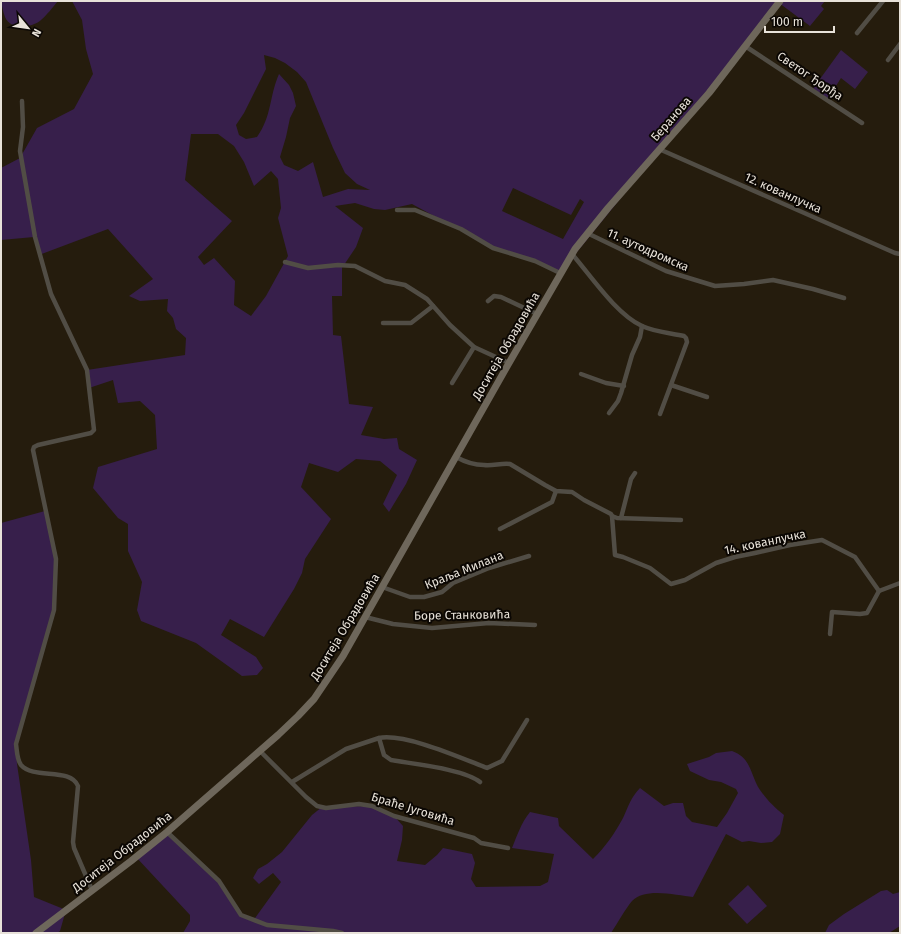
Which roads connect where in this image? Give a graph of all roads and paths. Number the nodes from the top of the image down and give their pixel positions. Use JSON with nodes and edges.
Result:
{"nodes":[{"id":1,"x":780,"y":1,"type":"edge"},
{"id":2,"x":883,"y":1,"type":"edge"},
{"id":3,"x":857,"y":33,"type":"dead end"},
{"id":4,"x":900,"y":44,"type":"edge"},
{"id":5,"x":745,"y":46,"type":"junction"},
{"id":6,"x":888,"y":60,"type":"dead end"},
{"id":7,"x":22,"y":101,"type":"dead end"},
{"id":8,"x":862,"y":123,"type":"dead end"},
{"id":9,"x":659,"y":149,"type":"junction"},
{"id":10,"x":397,"y":210,"type":"dead end"},
{"id":11,"x":587,"y":233,"type":"junction"},
{"id":12,"x":574,"y":251,"type":"junction"},
{"id":13,"x":900,"y":254,"type":"edge"},
{"id":14,"x":285,"y":262,"type":"dead end"},
{"id":15,"x":560,"y":273,"type":"junction"},
{"id":16,"x":844,"y":298,"type":"dead end"},
{"id":17,"x":488,"y":301,"type":"dead end"},
{"id":18,"x":433,"y":306,"type":"junction"},
{"id":19,"x":537,"y":314,"type":"junction"},
{"id":20,"x":383,"y":323,"type":"dead end"},
{"id":21,"x":642,"y":326,"type":"junction"},
{"id":22,"x":474,"y":347,"type":"junction"},
{"id":23,"x":509,"y":363,"type":"junction"},
{"id":24,"x":581,"y":374,"type":"dead end"},
{"id":25,"x":452,"y":383,"type":"dead end"},
{"id":26,"x":671,"y":385,"type":"junction"},
{"id":27,"x":624,"y":386,"type":"junction"},
{"id":28,"x":707,"y":397,"type":"dead end"},
{"id":29,"x":609,"y":413,"type":"dead end"},
{"id":30,"x":660,"y":414,"type":"dead end"},
{"id":31,"x":456,"y":458,"type":"junction"},
{"id":32,"x":634,"y":473,"type":"dead end"},
{"id":33,"x":556,"y":491,"type":"junction"},
{"id":34,"x":612,"y":516,"type":"junction"},
{"id":35,"x":621,"y":518,"type":"junction"},
{"id":36,"x":681,"y":520,"type":"dead end"},
{"id":37,"x":500,"y":529,"type":"dead end"},
{"id":38,"x":529,"y":556,"type":"dead end"},
{"id":39,"x":900,"y":583,"type":"edge"},
{"id":40,"x":382,"y":587,"type":"junction"},
{"id":41,"x":879,"y":591,"type":"junction"},
{"id":42,"x":365,"y":617,"type":"junction"},
{"id":43,"x":535,"y":625,"type":"dead end"},
{"id":44,"x":830,"y":634,"type":"dead end"},
{"id":45,"x":527,"y":720,"type":"dead end"},
{"id":46,"x":379,"y":738,"type":"junction"},
{"id":47,"x":260,"y":751,"type":"junction"},
{"id":48,"x":292,"y":782,"type":"junction"},
{"id":49,"x":480,"y":782,"type":"dead end"},
{"id":50,"x":168,"y":832,"type":"junction"},
{"id":51,"x":508,"y":848,"type":"dead end"},
{"id":52,"x":92,"y":890,"type":"junction"},
{"id":53,"x":36,"y":933,"type":"edge"},
{"id":54,"x":342,"y":933,"type":"edge"}],
"edges":[{"from":1,"to":5,"type":"main road","name":"Беранова"},
{"from":2,"to":3,"type":"street"},
{"from":4,"to":6,"type":"street"},
{"from":5,"to":8,"type":"street","name":"Светог Ђорђа"},
{"from":5,"to":9,"type":"main road","name":"Беранова"},
{"from":7,"to":52,"type":"street"},
{"from":9,"to":11,"type":"main road","name":"Беранова"},
{"from":9,"to":13,"type":"street","name":"12. кованлучка"},
{"from":10,"to":15,"type":"street"},
{"from":11,"to":12,"type":"main road","name":"Беранова"},
{"from":11,"to":16,"type":"street","name":"11. аутодромска"},
{"from":12,"to":15,"type":"main road","name":"Доситеја Обрадовића"},
{"from":12,"to":21,"type":"street"},
{"from":14,"to":18,"type":"street"},
{"from":15,"to":19,"type":"main road","name":"Доситеја Обрадовића"},
{"from":17,"to":19,"type":"street"},
{"from":18,"to":20,"type":"street"},
{"from":18,"to":22,"type":"street"},
{"from":19,"to":23,"type":"main road","name":"Доситеја Обрадовића"},
{"from":21,"to":26,"type":"street"},
{"from":21,"to":27,"type":"street"},
{"from":22,"to":23,"type":"street"},
{"from":22,"to":25,"type":"street"},
{"from":23,"to":31,"type":"main road","name":"Доситеја Обрадовића"},
{"from":24,"to":27,"type":"street"},
{"from":26,"to":28,"type":"street"},
{"from":26,"to":30,"type":"street"},
{"from":27,"to":29,"type":"street"},
{"from":31,"to":33,"type":"street"},
{"from":31,"to":40,"type":"main road","name":"Доситеја Обрадовића"},
{"from":32,"to":35,"type":"street"},
{"from":33,"to":34,"type":"street"},
{"from":33,"to":37,"type":"street"},
{"from":34,"to":35,"type":"street"},
{"from":34,"to":41,"type":"street","name":"14. кованлучка"},
{"from":35,"to":36,"type":"street"},
{"from":38,"to":40,"type":"street","name":"Краља Милана"},
{"from":39,"to":41,"type":"street"},
{"from":40,"to":42,"type":"main road","name":"Доситеја Обрадовића"},
{"from":41,"to":44,"type":"street"},
{"from":42,"to":43,"type":"street","name":"Боре Станковића"},
{"from":42,"to":47,"type":"main road","name":"Доситеја Обрадовића"},
{"from":45,"to":46,"type":"street"},
{"from":46,"to":48,"type":"street"},
{"from":46,"to":49,"type":"street"},
{"from":47,"to":48,"type":"street","name":"Браће Југовића"},
{"from":47,"to":50,"type":"main road","name":"Доситеја Обрадовића"},
{"from":48,"to":51,"type":"street","name":"Браће Југовића"},
{"from":50,"to":52,"type":"main road","name":"Доситеја Обрадовића"},
{"from":50,"to":54,"type":"street"},
{"from":52,"to":53,"type":"main road","name":"Доситеја Обрадовића"}]}
